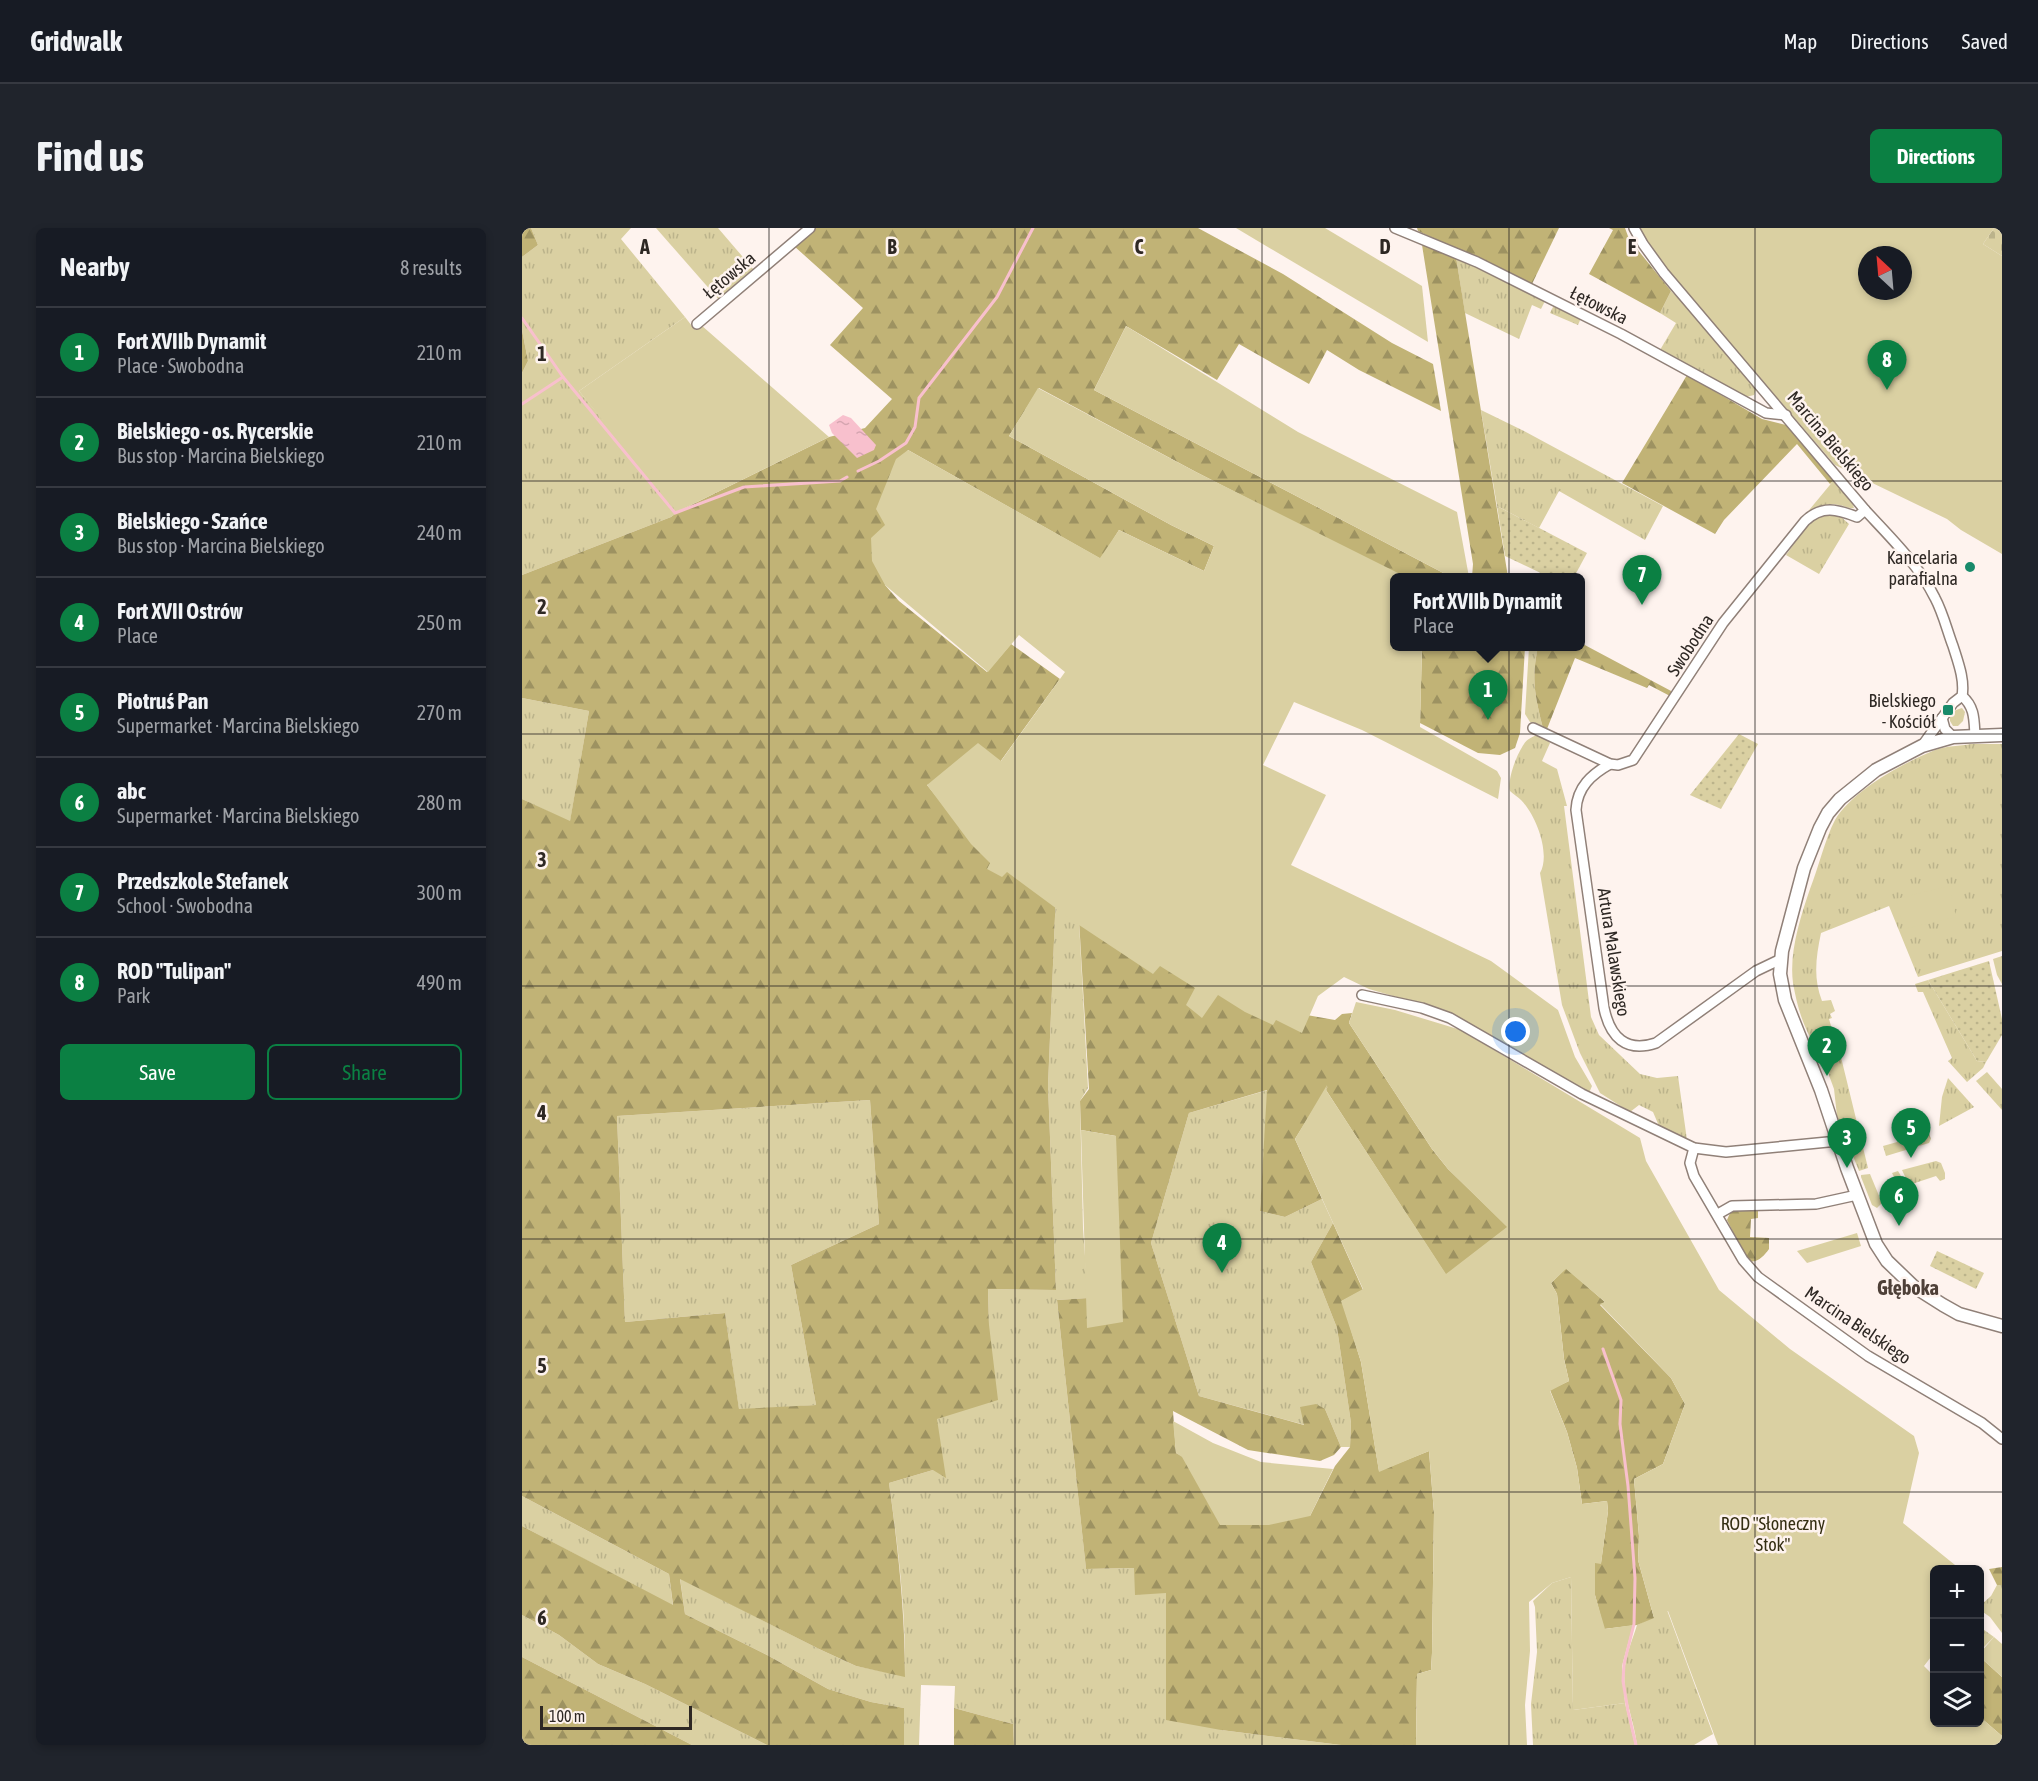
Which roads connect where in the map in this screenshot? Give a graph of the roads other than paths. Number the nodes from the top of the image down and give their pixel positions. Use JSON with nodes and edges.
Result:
{"nodes":[{"id":1,"x":810,"y":228,"type":"edge"},
{"id":2,"x":1395,"y":228,"type":"edge"},
{"id":3,"x":1634,"y":228,"type":"edge"},
{"id":4,"x":1416,"y":233,"type":"edge"},
{"id":5,"x":697,"y":324,"type":"dead end"},
{"id":6,"x":1786,"y":415,"type":"junction"},
{"id":7,"x":1865,"y":510,"type":"junction"},
{"id":8,"x":1962,"y":696,"type":"junction"},
{"id":9,"x":1942,"y":718,"type":"junction"},
{"id":10,"x":1533,"y":729,"type":"dead end"},
{"id":11,"x":2002,"y":735,"type":"edge"},
{"id":12,"x":1974,"y":736,"type":"junction"},
{"id":13,"x":1953,"y":737,"type":"junction"},
{"id":14,"x":1922,"y":746,"type":"junction"},
{"id":15,"x":1610,"y":764,"type":"junction"},
{"id":16,"x":1781,"y":959,"type":"junction"},
{"id":17,"x":1362,"y":995,"type":"dead end"},
{"id":18,"x":1838,"y":1141,"type":"junction"},
{"id":19,"x":1694,"y":1148,"type":"junction"},
{"id":20,"x":1857,"y":1195,"type":"junction"},
{"id":21,"x":1718,"y":1214,"type":"junction"},
{"id":22,"x":2002,"y":1326,"type":"edge"},
{"id":23,"x":2002,"y":1439,"type":"edge"}],
"edges":[{"from":1,"to":5,"type":"street","name":"Łętowska"},
{"from":2,"to":4,"type":"street","name":"Łętowska"},
{"from":3,"to":6,"type":"street","name":"Marcina Bielskiego"},
{"from":4,"to":6,"type":"street","name":"Łętowska"},
{"from":6,"to":7,"type":"street","name":"Marcina Bielskiego"},
{"from":7,"to":8,"type":"street","name":"Marcina Bielskiego"},
{"from":7,"to":15,"type":"street","name":"Swobodna"},
{"from":8,"to":9,"type":"street"},
{"from":8,"to":12,"type":"street","name":"Marcina Bielskiego"},
{"from":9,"to":13,"type":"street"},
{"from":9,"to":14,"type":"street"},
{"from":10,"to":15,"type":"street"},
{"from":11,"to":12,"type":"street"},
{"from":12,"to":13,"type":"street"},
{"from":13,"to":14,"type":"street"},
{"from":14,"to":16,"type":"street"},
{"from":15,"to":16,"type":"street","name":"Artura Malawskiego"},
{"from":16,"to":18,"type":"street"},
{"from":17,"to":19,"type":"street"},
{"from":18,"to":19,"type":"street"},
{"from":18,"to":20,"type":"street"},
{"from":19,"to":21,"type":"street","name":"Marcina Bielskiego"},
{"from":20,"to":21,"type":"street"},
{"from":20,"to":22,"type":"street"},
{"from":21,"to":23,"type":"street","name":"Marcina Bielskiego"}]}
